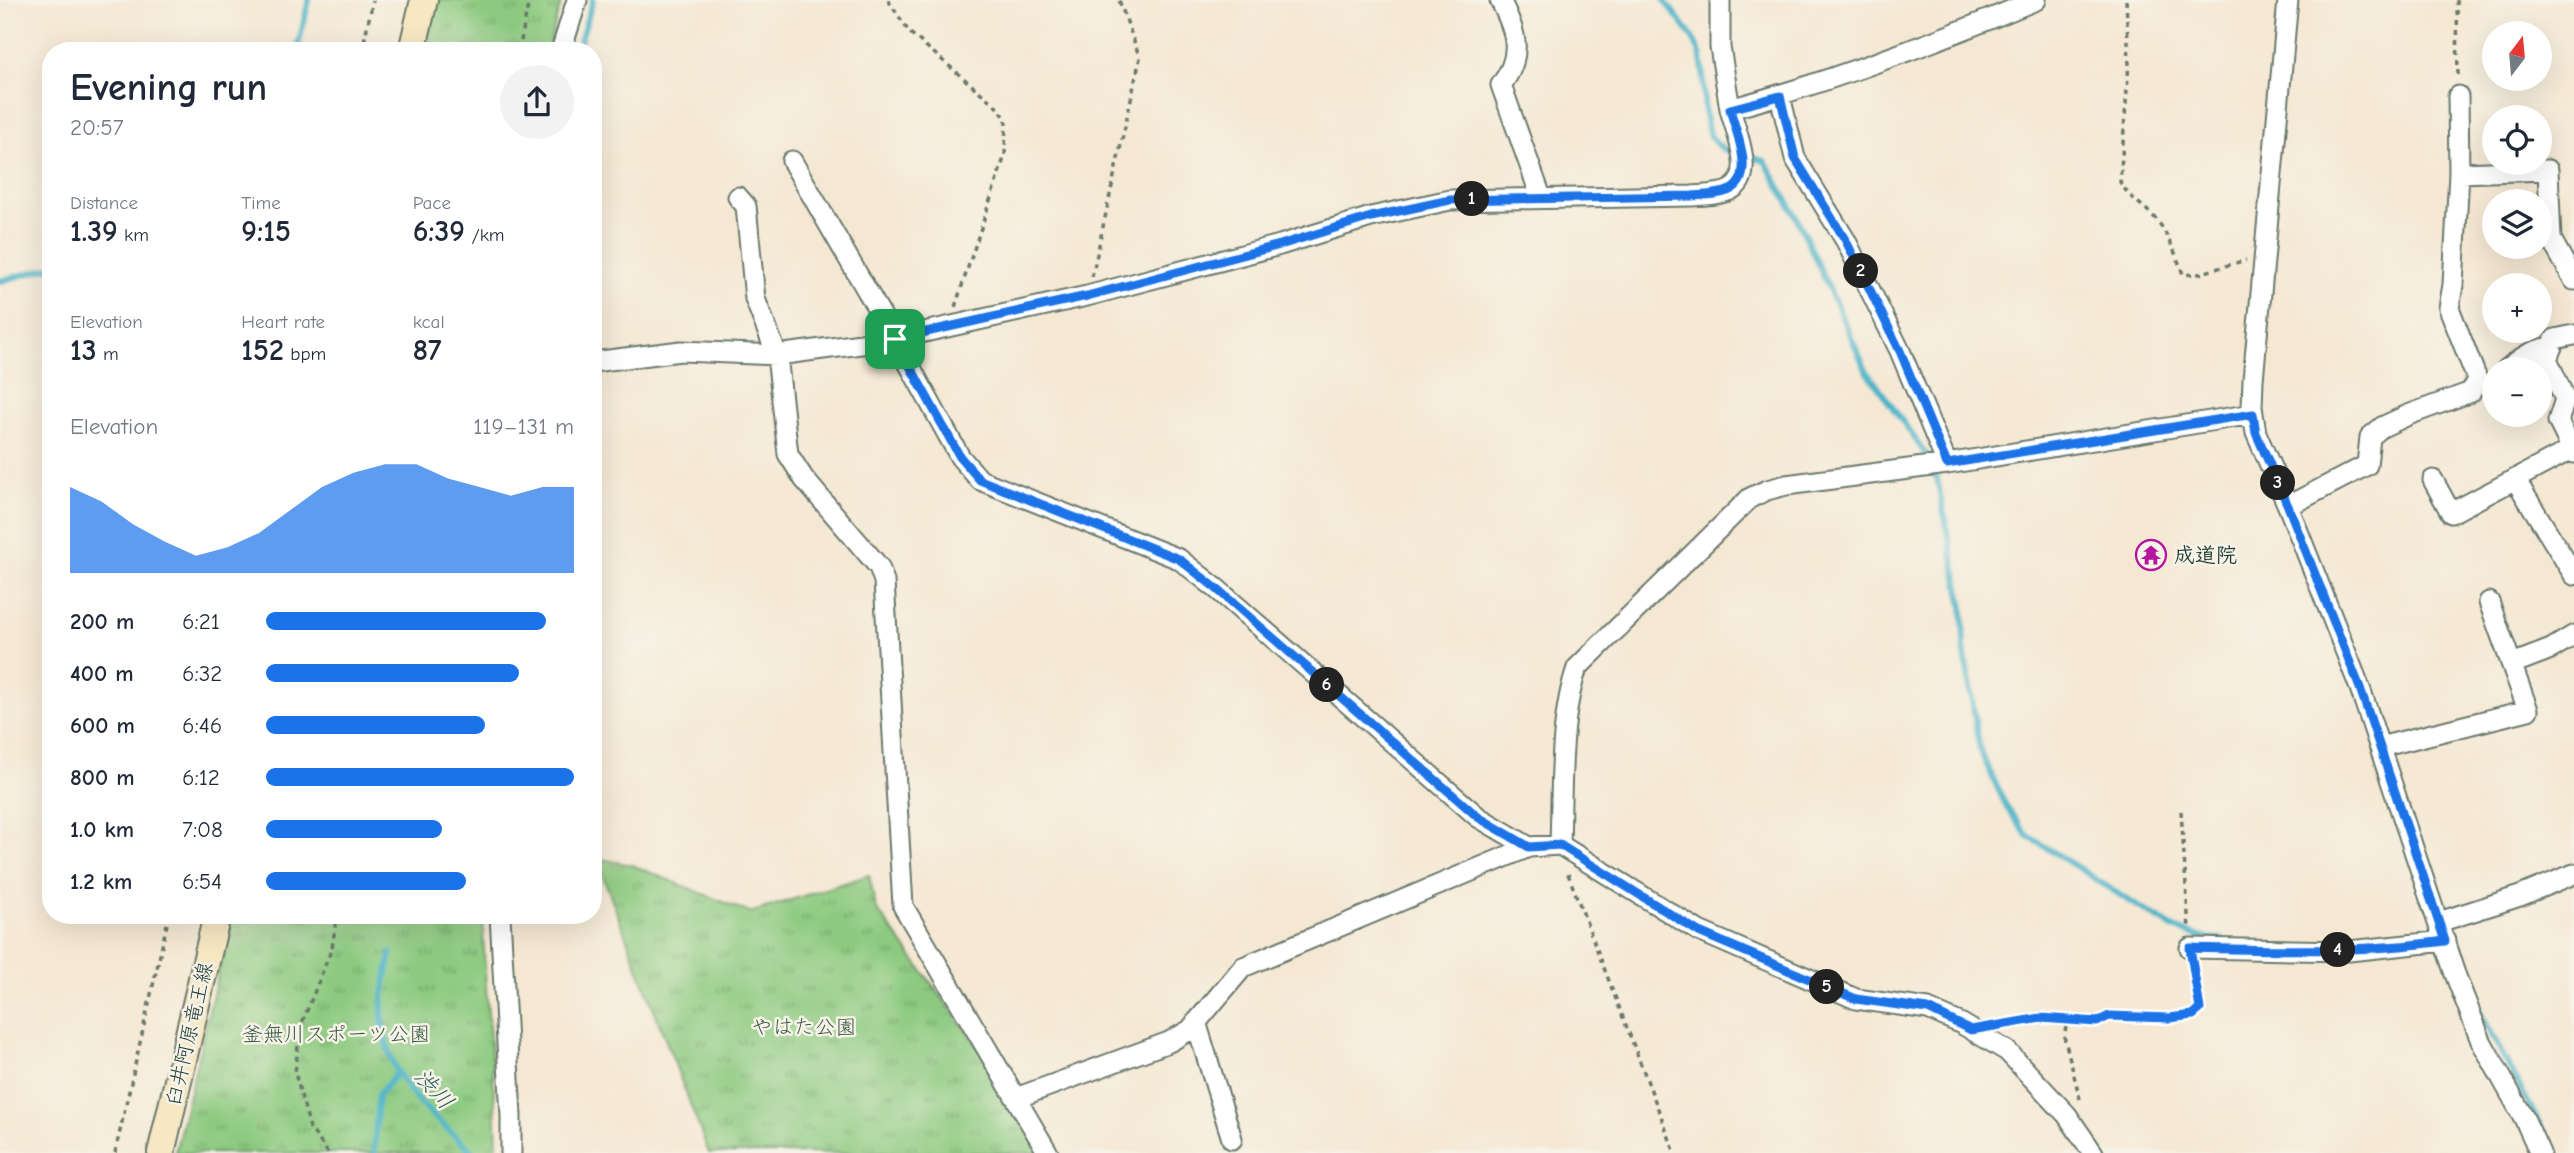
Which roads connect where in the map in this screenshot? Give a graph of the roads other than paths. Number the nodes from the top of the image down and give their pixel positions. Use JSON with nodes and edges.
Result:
{"nodes":[{"id":1,"x":424,"y":0,"type":"edge"},
{"id":2,"x":576,"y":0,"type":"edge"},
{"id":3,"x":1500,"y":0,"type":"edge"},
{"id":4,"x":2036,"y":0,"type":"edge"},
{"id":5,"x":2288,"y":0,"type":"edge"},
{"id":6,"x":1715,"y":4,"type":"edge"},
{"id":7,"x":414,"y":42,"type":"edge"},
{"id":8,"x":564,"y":42,"type":"edge"},
{"id":9,"x":1780,"y":96,"type":"junction"},
{"id":10,"x":2458,"y":96,"type":"road end"},
{"id":11,"x":1730,"y":109,"type":"junction"},
{"id":12,"x":792,"y":161,"type":"dead end"},
{"id":13,"x":2459,"y":173,"type":"junction"},
{"id":14,"x":738,"y":197,"type":"dead end"},
{"id":15,"x":1541,"y":197,"type":"junction"},
{"id":16,"x":2574,"y":280,"type":"edge"},
{"id":17,"x":2574,"y":335,"type":"edge"},
{"id":18,"x":895,"y":339,"type":"junction"},
{"id":19,"x":2552,"y":347,"type":"junction"},
{"id":20,"x":777,"y":355,"type":"junction"},
{"id":21,"x":2524,"y":357,"type":"edge"},
{"id":22,"x":602,"y":361,"type":"edge"},
{"id":23,"x":2482,"y":383,"type":"edge"},
{"id":24,"x":2473,"y":387,"type":"junction"},
{"id":25,"x":2253,"y":414,"type":"junction"},
{"id":26,"x":2573,"y":451,"type":"edge"},
{"id":27,"x":1947,"y":464,"type":"junction"},
{"id":28,"x":2433,"y":480,"type":"dead end"},
{"id":29,"x":2515,"y":480,"type":"junction"},
{"id":30,"x":2288,"y":506,"type":"junction"},
{"id":31,"x":2574,"y":575,"type":"edge"},
{"id":32,"x":2489,"y":602,"type":"dead end"},
{"id":33,"x":2574,"y":635,"type":"edge"},
{"id":34,"x":2512,"y":664,"type":"junction"},
{"id":35,"x":2379,"y":747,"type":"junction"},
{"id":36,"x":1560,"y":845,"type":"junction"},
{"id":37,"x":1529,"y":847,"type":"junction"},
{"id":38,"x":2574,"y":874,"type":"edge"},
{"id":39,"x":215,"y":924,"type":"edge"},
{"id":40,"x":500,"y":924,"type":"edge"},
{"id":41,"x":2442,"y":931,"type":"junction"},
{"id":42,"x":2190,"y":948,"type":"road end"},
{"id":43,"x":1196,"y":1022,"type":"junction"},
{"id":44,"x":1016,"y":1098,"type":"junction"},
{"id":45,"x":1232,"y":1139,"type":"dead end"},
{"id":46,"x":161,"y":1153,"type":"edge"},
{"id":47,"x":511,"y":1153,"type":"edge"},
{"id":48,"x":1048,"y":1153,"type":"edge"},
{"id":49,"x":2093,"y":1153,"type":"edge"},
{"id":50,"x":2540,"y":1153,"type":"edge"}],
"edges":[{"from":1,"to":7,"type":"main road"},
{"from":2,"to":8,"type":"street"},
{"from":3,"to":15,"type":"street"},
{"from":4,"to":9,"type":"street"},
{"from":5,"to":25,"type":"street"},
{"from":6,"to":11,"type":"street"},
{"from":9,"to":11,"type":"street"},
{"from":9,"to":27,"type":"street"},
{"from":10,"to":13,"type":"street"},
{"from":11,"to":15,"type":"street"},
{"from":12,"to":18,"type":"street"},
{"from":13,"to":16,"type":"street"},
{"from":13,"to":24,"type":"street"},
{"from":14,"to":20,"type":"street"},
{"from":15,"to":18,"type":"street"},
{"from":17,"to":19,"type":"street"},
{"from":18,"to":20,"type":"street"},
{"from":18,"to":37,"type":"street"},
{"from":19,"to":21,"type":"street"},
{"from":19,"to":26,"type":"street"},
{"from":20,"to":22,"type":"street"},
{"from":20,"to":44,"type":"street"},
{"from":23,"to":24,"type":"street"},
{"from":24,"to":30,"type":"street"},
{"from":25,"to":27,"type":"street"},
{"from":25,"to":30,"type":"street"},
{"from":26,"to":29,"type":"street"},
{"from":27,"to":36,"type":"street"},
{"from":28,"to":29,"type":"street"},
{"from":29,"to":31,"type":"street"},
{"from":30,"to":35,"type":"street"},
{"from":32,"to":34,"type":"street"},
{"from":33,"to":34,"type":"street"},
{"from":34,"to":35,"type":"street"},
{"from":35,"to":41,"type":"street"},
{"from":36,"to":37,"type":"street"},
{"from":36,"to":49,"type":"street"},
{"from":37,"to":43,"type":"street"},
{"from":38,"to":41,"type":"street"},
{"from":39,"to":46,"type":"main road","name":"臼井阿原竜王線"},
{"from":40,"to":47,"type":"street"},
{"from":41,"to":42,"type":"street"},
{"from":41,"to":50,"type":"street"},
{"from":43,"to":44,"type":"street"},
{"from":43,"to":45,"type":"street"},
{"from":44,"to":48,"type":"street"}]}
